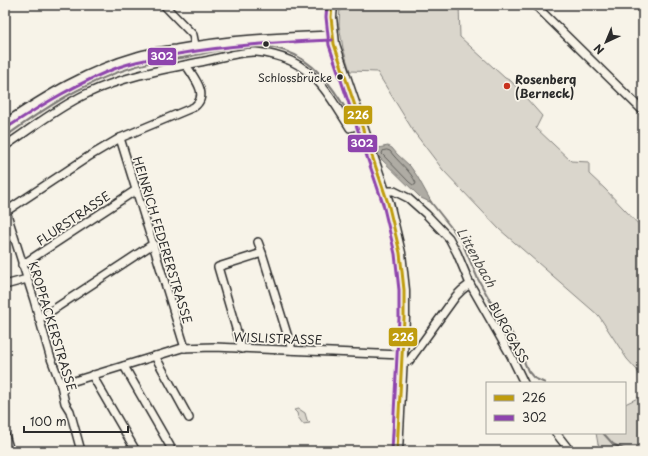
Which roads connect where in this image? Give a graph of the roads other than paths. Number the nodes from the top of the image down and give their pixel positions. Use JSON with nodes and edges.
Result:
{"nodes":[{"id":1,"x":164,"y":5,"type":"edge"},
{"id":2,"x":332,"y":5,"type":"edge"},
{"id":3,"x":535,"y":5,"type":"edge"},
{"id":4,"x":332,"y":35,"type":"junction"},
{"id":5,"x":194,"y":43,"type":"junction"},
{"id":6,"x":186,"y":65,"type":"junction"},
{"id":7,"x":643,"y":111,"type":"edge"},
{"id":8,"x":5,"y":123,"type":"edge"},
{"id":9,"x":361,"y":124,"type":"junction"},
{"id":10,"x":120,"y":138,"type":"junction"},
{"id":11,"x":5,"y":146,"type":"edge"},
{"id":12,"x":136,"y":190,"type":"junction"},
{"id":13,"x":384,"y":191,"type":"junction"},
{"id":14,"x":5,"y":211,"type":"edge"},
{"id":15,"x":258,"y":242,"type":"dead end"},
{"id":16,"x":153,"y":244,"type":"junction"},
{"id":17,"x":262,"y":253,"type":"junction"},
{"id":18,"x":22,"y":265,"type":"junction"},
{"id":19,"x":27,"y":279,"type":"junction"},
{"id":20,"x":470,"y":284,"type":"junction"},
{"id":21,"x":5,"y":285,"type":"edge"},
{"id":22,"x":39,"y":319,"type":"junction"},
{"id":23,"x":185,"y":348,"type":"junction"},
{"id":24,"x":242,"y":349,"type":"junction"},
{"id":25,"x":292,"y":350,"type":"junction"},
{"id":26,"x":155,"y":356,"type":"junction"},
{"id":27,"x":402,"y":360,"type":"junction"},
{"id":28,"x":124,"y":366,"type":"junction"},
{"id":29,"x":92,"y":375,"type":"junction"},
{"id":30,"x":524,"y":382,"type":"edge"},
{"id":31,"x":61,"y":385,"type":"junction"},
{"id":32,"x":189,"y":418,"type":"dead end"},
{"id":33,"x":557,"y":434,"type":"edge"},
{"id":34,"x":5,"y":435,"type":"edge"},
{"id":35,"x":170,"y":446,"type":"dead end"},
{"id":36,"x":10,"y":451,"type":"edge"},
{"id":37,"x":81,"y":451,"type":"edge"},
{"id":38,"x":136,"y":451,"type":"edge"},
{"id":39,"x":397,"y":451,"type":"edge"},
{"id":40,"x":570,"y":451,"type":"edge"}],
"edges":[{"from":1,"to":5,"type":"street"},
{"from":2,"to":4,"type":"main road"},
{"from":3,"to":7,"type":"street"},
{"from":4,"to":5,"type":"street"},
{"from":4,"to":9,"type":"main road"},
{"from":5,"to":8,"type":"street"},
{"from":6,"to":9,"type":"street"},
{"from":6,"to":10,"type":"street"},
{"from":6,"to":11,"type":"street"},
{"from":9,"to":13,"type":"main road"},
{"from":10,"to":12,"type":"street","name":"HEINRICH FEDERERSTRASSE"},
{"from":10,"to":14,"type":"street"},
{"from":12,"to":16,"type":"street","name":"HEINRICH FEDERERSTRASSE"},
{"from":12,"to":18,"type":"street","name":"FLURSTRASSE"},
{"from":13,"to":20,"type":"street","name":"BURGGASS"},
{"from":13,"to":27,"type":"main road"},
{"from":14,"to":18,"type":"street","name":"KROPFACKERSTRASSE"},
{"from":15,"to":17,"type":"street"},
{"from":16,"to":22,"type":"street"},
{"from":16,"to":23,"type":"street","name":"HEINRICH FEDERERSTRASSE"},
{"from":17,"to":24,"type":"street"},
{"from":17,"to":25,"type":"street"},
{"from":18,"to":19,"type":"street","name":"KROPFACKERSTRASSE"},
{"from":19,"to":21,"type":"street"},
{"from":19,"to":22,"type":"street","name":"KROPFACKERSTRASSE"},
{"from":20,"to":27,"type":"street"},
{"from":20,"to":30,"type":"street","name":"BURGGASS"},
{"from":22,"to":31,"type":"street","name":"KROPFACKERSTRASSE"},
{"from":23,"to":24,"type":"street","name":"WISLISTRASSE"},
{"from":23,"to":26,"type":"street","name":"WISLISTRASSE"},
{"from":24,"to":25,"type":"street","name":"WISLISTRASSE"},
{"from":25,"to":27,"type":"street","name":"WISLISTRASSE"},
{"from":26,"to":28,"type":"street","name":"WISLISTRASSE"},
{"from":26,"to":32,"type":"street"},
{"from":27,"to":39,"type":"main road"},
{"from":28,"to":29,"type":"street","name":"WISLISTRASSE"},
{"from":28,"to":35,"type":"street"},
{"from":29,"to":31,"type":"street","name":"WISLISTRASSE"},
{"from":29,"to":38,"type":"street"},
{"from":31,"to":37,"type":"street","name":"KROPFACKERSTRASSE"},
{"from":33,"to":40,"type":"street"},
{"from":34,"to":36,"type":"street"}]}
